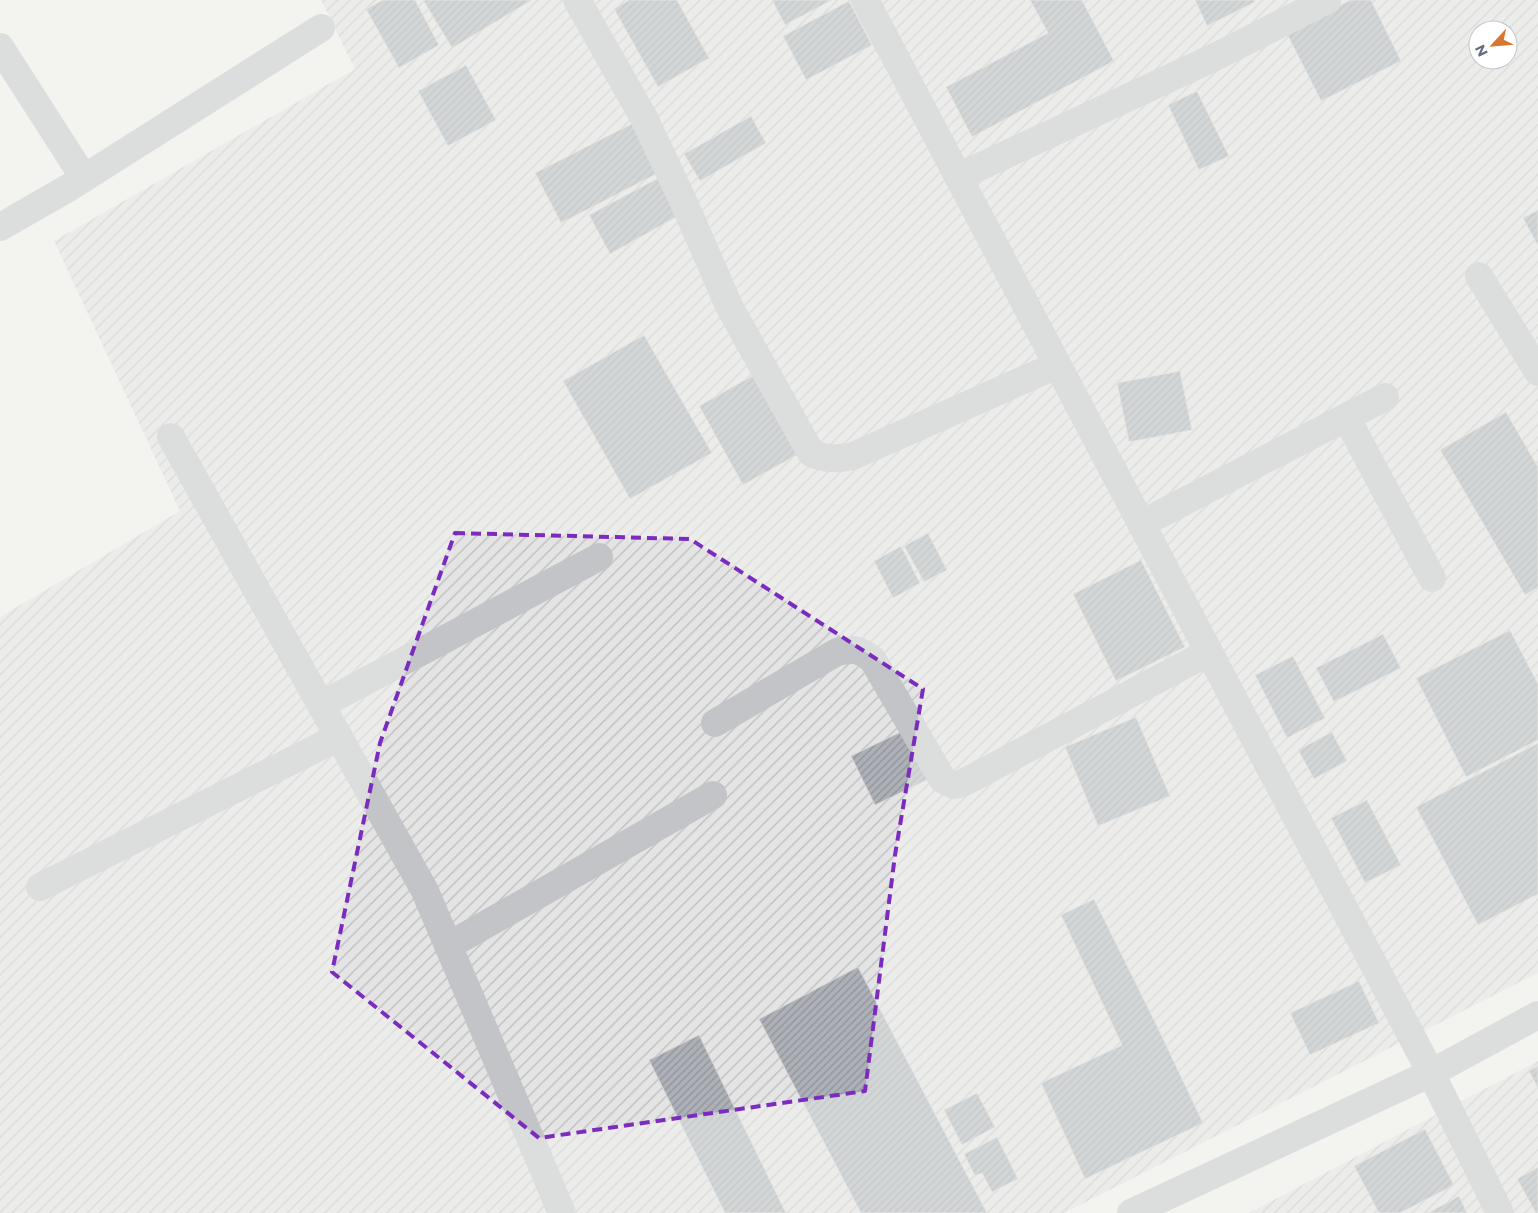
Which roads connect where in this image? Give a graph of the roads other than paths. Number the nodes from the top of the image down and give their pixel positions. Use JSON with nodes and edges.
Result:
{"nodes":[{"id":1,"x":576,"y":0,"type":"edge"},
{"id":2,"x":865,"y":0,"type":"edge"},
{"id":3,"x":1327,"y":0,"type":"edge"},
{"id":4,"x":321,"y":28,"type":"dead end"},
{"id":5,"x":0,"y":47,"type":"edge"},
{"id":6,"x":958,"y":177,"type":"junction"},
{"id":7,"x":84,"y":178,"type":"junction"},
{"id":8,"x":0,"y":227,"type":"edge"},
{"id":9,"x":1479,"y":276,"type":"dead end"},
{"id":10,"x":1057,"y":365,"type":"junction"},
{"id":11,"x":1538,"y":372,"type":"edge"},
{"id":12,"x":1385,"y":397,"type":"dead end"},
{"id":13,"x":1346,"y":417,"type":"junction"},
{"id":14,"x":171,"y":438,"type":"dead end"},
{"id":15,"x":1141,"y":524,"type":"junction"},
{"id":16,"x":599,"y":557,"type":"dead end"},
{"id":17,"x":1432,"y":578,"type":"dead end"},
{"id":18,"x":1209,"y":652,"type":"junction"},
{"id":19,"x":321,"y":705,"type":"junction"},
{"id":20,"x":715,"y":722,"type":"dead end"},
{"id":21,"x":339,"y":737,"type":"junction"},
{"id":22,"x":713,"y":795,"type":"dead end"},
{"id":23,"x":40,"y":886,"type":"dead end"},
{"id":24,"x":448,"y":946,"type":"junction"},
{"id":25,"x":1538,"y":1015,"type":"edge"},
{"id":26,"x":1430,"y":1073,"type":"junction"},
{"id":27,"x":562,"y":1213,"type":"edge"},
{"id":28,"x":1131,"y":1213,"type":"edge"},
{"id":29,"x":1500,"y":1213,"type":"edge"}],
"edges":[{"from":1,"to":10,"type":"street"},
{"from":2,"to":6,"type":"street"},
{"from":3,"to":6,"type":"street"},
{"from":4,"to":7,"type":"street"},
{"from":5,"to":7,"type":"street"},
{"from":6,"to":10,"type":"street"},
{"from":7,"to":8,"type":"street"},
{"from":9,"to":11,"type":"street"},
{"from":10,"to":15,"type":"street"},
{"from":12,"to":13,"type":"street"},
{"from":13,"to":15,"type":"street"},
{"from":13,"to":17,"type":"street"},
{"from":14,"to":19,"type":"street"},
{"from":15,"to":18,"type":"street"},
{"from":16,"to":19,"type":"street"},
{"from":18,"to":20,"type":"street"},
{"from":18,"to":26,"type":"street"},
{"from":19,"to":21,"type":"street"},
{"from":21,"to":23,"type":"street"},
{"from":21,"to":24,"type":"street"},
{"from":22,"to":24,"type":"street"},
{"from":24,"to":27,"type":"street"},
{"from":25,"to":26,"type":"street"},
{"from":26,"to":28,"type":"street"},
{"from":26,"to":29,"type":"street"}]}
